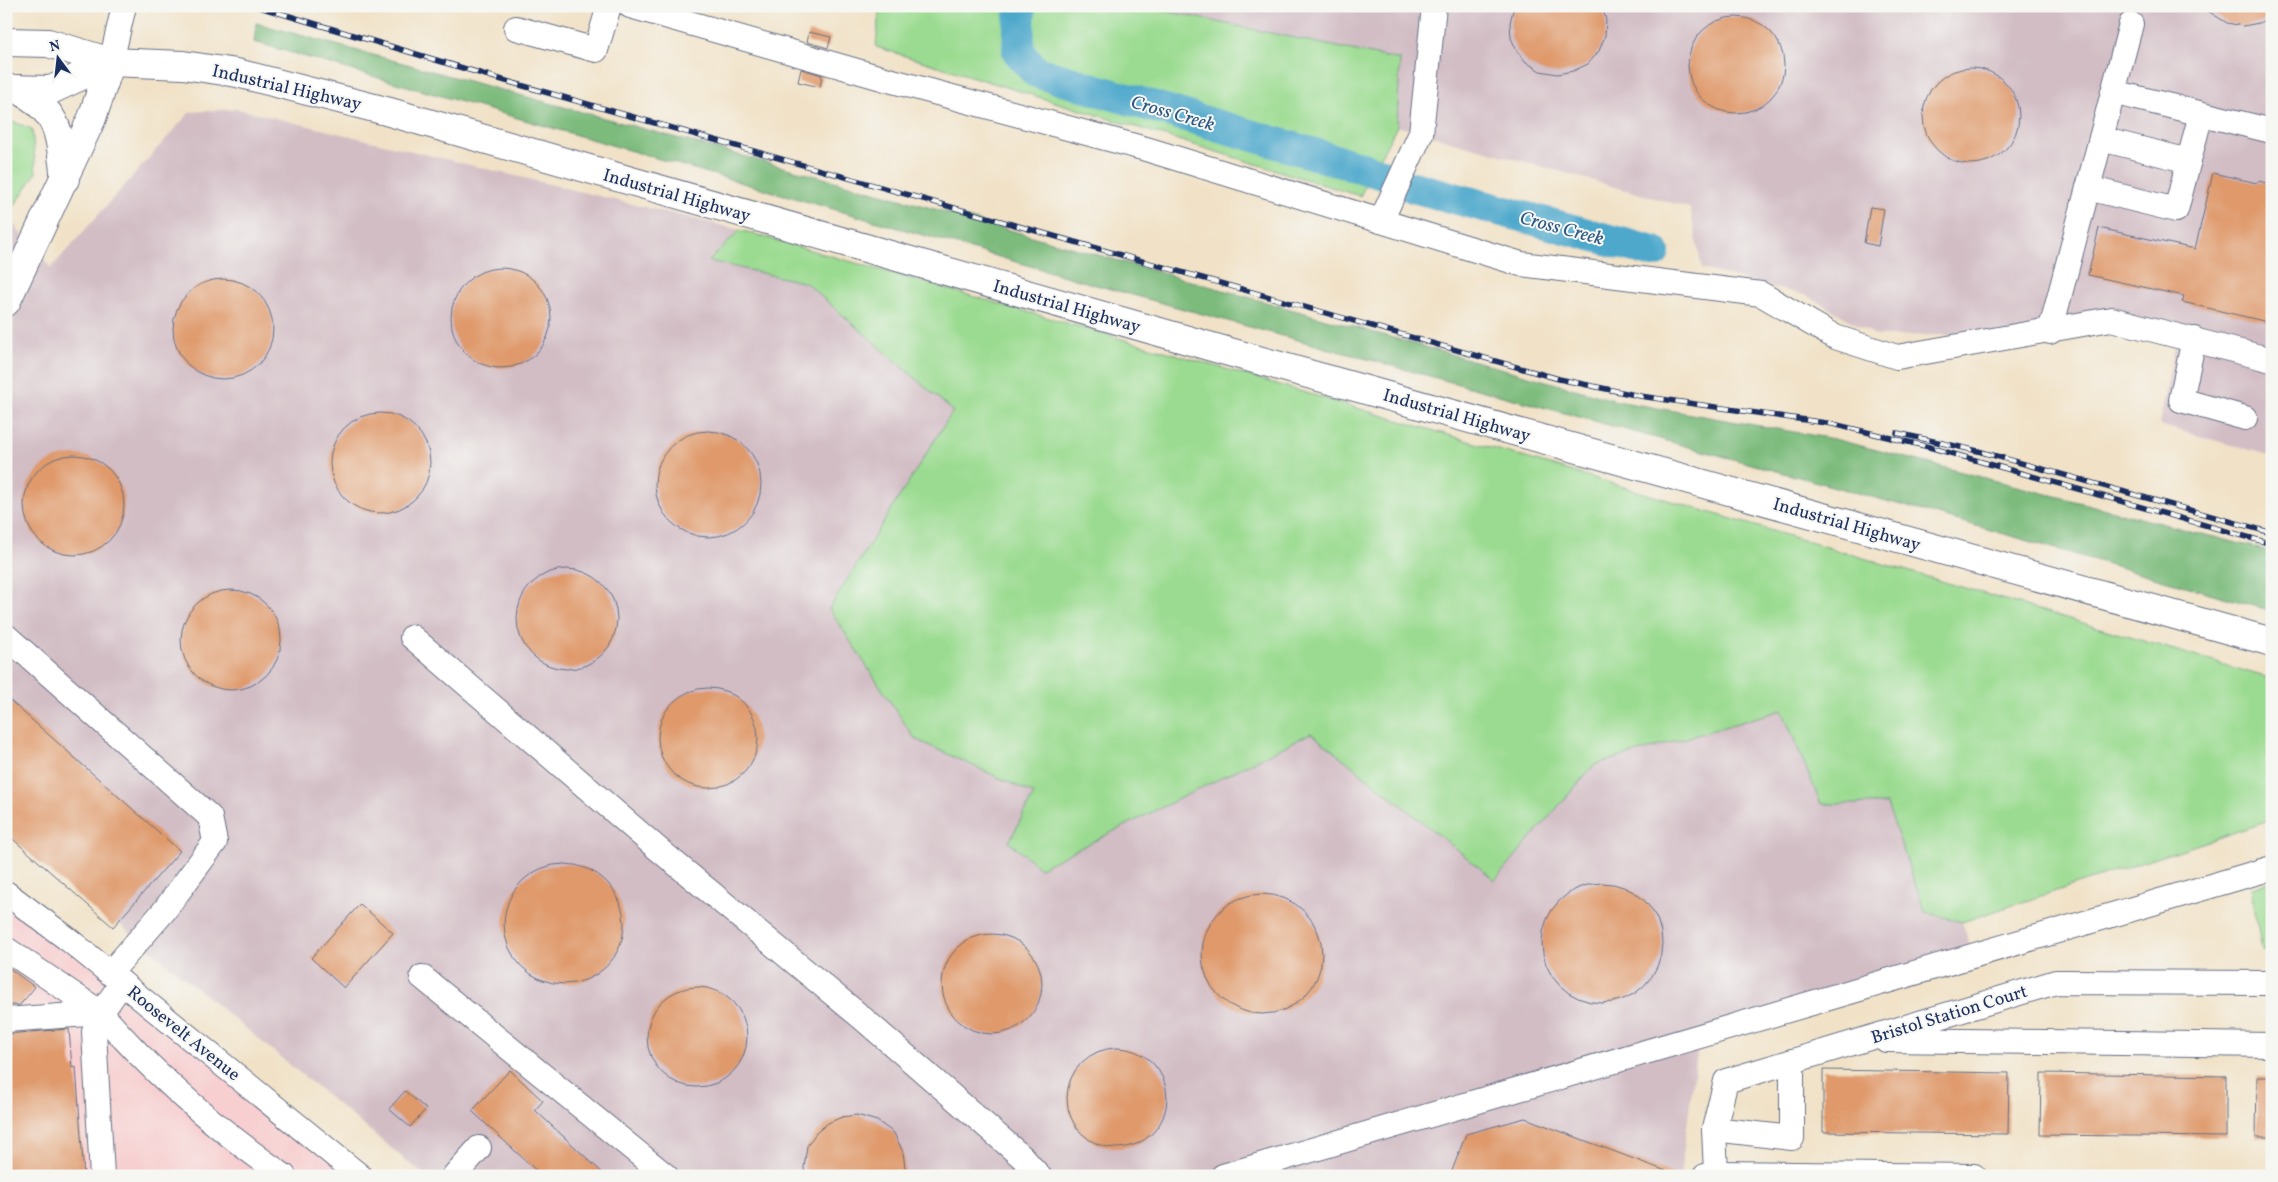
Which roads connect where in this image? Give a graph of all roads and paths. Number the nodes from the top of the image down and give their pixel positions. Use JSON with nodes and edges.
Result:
{"nodes":[{"id":1,"x":124,"y":6,"type":"edge"},
{"id":2,"x":609,"y":6,"type":"edge"},
{"id":3,"x":630,"y":6,"type":"edge"},
{"id":4,"x":1434,"y":6,"type":"edge"},
{"id":5,"x":2131,"y":24,"type":"dead end"},
{"id":6,"x":516,"y":28,"type":"dead end"},
{"id":7,"x":6,"y":42,"type":"edge"},
{"id":8,"x":111,"y":62,"type":"junction"},
{"id":9,"x":12,"y":89,"type":"edge"},
{"id":10,"x":2113,"y":92,"type":"junction"},
{"id":11,"x":2201,"y":114,"type":"junction"},
{"id":12,"x":2272,"y":131,"type":"edge"},
{"id":13,"x":2101,"y":138,"type":"junction"},
{"id":14,"x":2189,"y":161,"type":"junction"},
{"id":15,"x":66,"y":179,"type":"junction"},
{"id":16,"x":2088,"y":188,"type":"junction"},
{"id":17,"x":1381,"y":222,"type":"junction"},
{"id":18,"x":6,"y":302,"type":"edge"},
{"id":19,"x":2050,"y":332,"type":"junction"},
{"id":20,"x":2194,"y":340,"type":"junction"},
{"id":21,"x":2272,"y":360,"type":"edge"},
{"id":22,"x":2245,"y":418,"type":"dead end"},
{"id":23,"x":6,"y":636,"type":"edge"},
{"id":24,"x":412,"y":637,"type":"dead end"},
{"id":25,"x":2272,"y":642,"type":"edge"},
{"id":26,"x":2272,"y":868,"type":"edge"},
{"id":27,"x":6,"y":893,"type":"edge"},
{"id":28,"x":6,"y":949,"type":"edge"},
{"id":29,"x":422,"y":977,"type":"dead end"},
{"id":30,"x":116,"y":978,"type":"junction"},
{"id":31,"x":2272,"y":983,"type":"edge"},
{"id":32,"x":102,"y":1013,"type":"junction"},
{"id":33,"x":6,"y":1020,"type":"edge"},
{"id":34,"x":1864,"y":1040,"type":"junction"},
{"id":35,"x":2272,"y":1046,"type":"edge"},
{"id":36,"x":1792,"y":1061,"type":"junction"},
{"id":37,"x":1714,"y":1133,"type":"junction"},
{"id":38,"x":479,"y":1148,"type":"dead end"},
{"id":39,"x":1710,"y":1174,"type":"edge"},
{"id":40,"x":102,"y":1176,"type":"edge"},
{"id":41,"x":284,"y":1176,"type":"edge"},
{"id":42,"x":360,"y":1176,"type":"edge"},
{"id":43,"x":454,"y":1176,"type":"edge"},
{"id":44,"x":666,"y":1176,"type":"edge"},
{"id":45,"x":1039,"y":1176,"type":"edge"},
{"id":46,"x":1223,"y":1176,"type":"edge"},
{"id":47,"x":1974,"y":1176,"type":"edge"}],
"edges":[{"from":1,"to":8,"type":"street"},
{"from":2,"to":6,"type":"street"},
{"from":3,"to":17,"type":"street"},
{"from":4,"to":17,"type":"street"},
{"from":5,"to":10,"type":"street"},
{"from":7,"to":8,"type":"main road","name":"Industrial Highway"},
{"from":8,"to":9,"type":"main road"},
{"from":8,"to":15,"type":"main road"},
{"from":8,"to":25,"type":"main road","name":"Industrial Highway"},
{"from":9,"to":15,"type":"main road"},
{"from":10,"to":11,"type":"street"},
{"from":10,"to":13,"type":"street"},
{"from":11,"to":12,"type":"street"},
{"from":11,"to":14,"type":"street"},
{"from":13,"to":14,"type":"street"},
{"from":13,"to":16,"type":"street"},
{"from":14,"to":16,"type":"street"},
{"from":15,"to":18,"type":"main road"},
{"from":16,"to":19,"type":"street"},
{"from":17,"to":19,"type":"street"},
{"from":19,"to":20,"type":"street"},
{"from":20,"to":21,"type":"street"},
{"from":20,"to":22,"type":"street"},
{"from":23,"to":30,"type":"street"},
{"from":24,"to":45,"type":"street"},
{"from":26,"to":46,"type":"street"},
{"from":27,"to":30,"type":"street","name":"Roosevelt Avenue"},
{"from":28,"to":32,"type":"street"},
{"from":29,"to":44,"type":"street"},
{"from":30,"to":32,"type":"street"},
{"from":30,"to":42,"type":"street","name":"Roosevelt Avenue"},
{"from":31,"to":34,"type":"street","name":"Bristol Station Court"},
{"from":32,"to":33,"type":"street"},
{"from":32,"to":40,"type":"street"},
{"from":32,"to":41,"type":"street"},
{"from":34,"to":35,"type":"street"},
{"from":34,"to":36,"type":"street","name":"Bristol Station Court"},
{"from":36,"to":37,"type":"street","name":"Bristol Station Court"},
{"from":36,"to":37,"type":"street"},
{"from":37,"to":39,"type":"street","name":"Bristol Station Court"},
{"from":38,"to":43,"type":"street"},
{"from":39,"to":47,"type":"street"}]}
